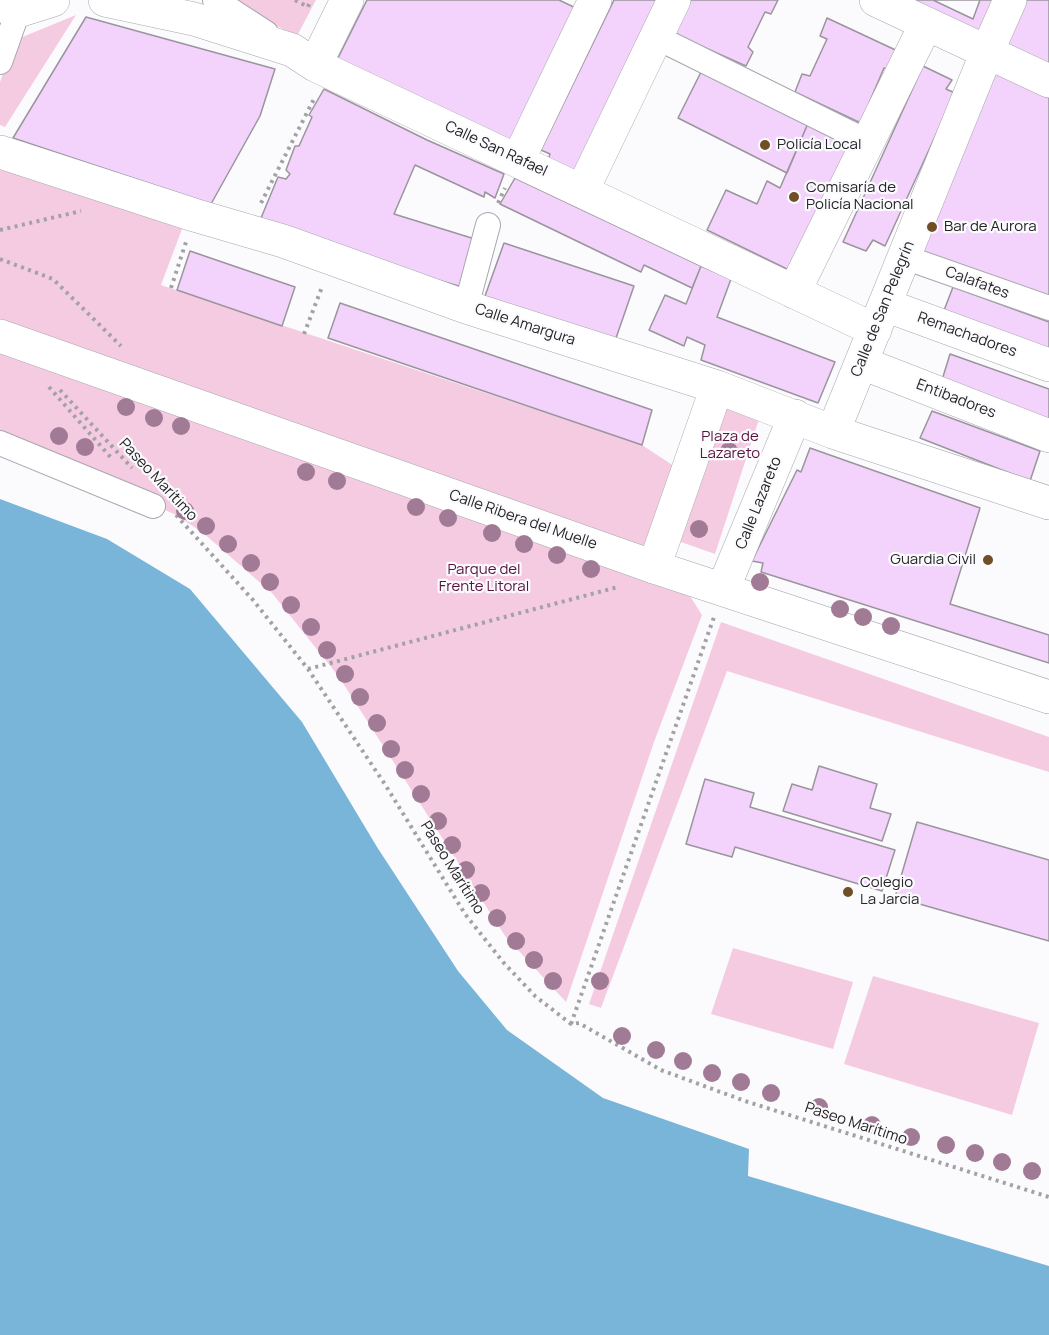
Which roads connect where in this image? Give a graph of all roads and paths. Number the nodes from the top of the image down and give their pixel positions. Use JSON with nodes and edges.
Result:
{"nodes":[{"id":1,"x":53,"y":0,"type":"edge"},
{"id":2,"x":105,"y":0,"type":"edge"},
{"id":3,"x":215,"y":0,"type":"edge"},
{"id":4,"x":295,"y":0,"type":"edge"},
{"id":5,"x":311,"y":0,"type":"edge"},
{"id":6,"x":347,"y":0,"type":"edge"},
{"id":7,"x":674,"y":0,"type":"edge"},
{"id":8,"x":876,"y":0,"type":"edge"},
{"id":9,"x":1010,"y":0,"type":"edge"},
{"id":10,"x":590,"y":2,"type":"edge"},
{"id":11,"x":9,"y":8,"type":"edge"},
{"id":12,"x":926,"y":24,"type":"junction"},
{"id":13,"x":656,"y":38,"type":"junction"},
{"id":14,"x":987,"y":51,"type":"junction"},
{"id":15,"x":0,"y":62,"type":"edge"},
{"id":16,"x":309,"y":68,"type":"junction"},
{"id":17,"x":1049,"y":81,"type":"edge"},
{"id":18,"x":868,"y":141,"type":"junction"},
{"id":19,"x":0,"y":152,"type":"edge"},
{"id":20,"x":518,"y":160,"type":"junction"},
{"id":21,"x":272,"y":182,"type":"dead end"},
{"id":22,"x":583,"y":189,"type":"junction"},
{"id":23,"x":87,"y":209,"type":"dead end"},
{"id":24,"x":194,"y":215,"type":"junction"},
{"id":25,"x":488,"y":225,"type":"dead end"},
{"id":26,"x":0,"y":230,"type":"edge"},
{"id":27,"x":904,"y":257,"type":"junction"},
{"id":28,"x":0,"y":259,"type":"edge"},
{"id":29,"x":334,"y":259,"type":"junction"},
{"id":30,"x":171,"y":288,"type":"dead end"},
{"id":31,"x":794,"y":292,"type":"junction"},
{"id":32,"x":466,"y":307,"type":"junction"},
{"id":33,"x":1049,"y":308,"type":"edge"},
{"id":34,"x":880,"y":317,"type":"junction"},
{"id":35,"x":304,"y":334,"type":"dead end"},
{"id":36,"x":0,"y":336,"type":"edge"},
{"id":37,"x":122,"y":347,"type":"dead end"},
{"id":38,"x":862,"y":363,"type":"junction"},
{"id":39,"x":1049,"y":365,"type":"edge"},
{"id":40,"x":50,"y":378,"type":"dead end"},
{"id":41,"x":47,"y":384,"type":"dead end"},
{"id":42,"x":717,"y":387,"type":"junction"},
{"id":43,"x":795,"y":416,"type":"junction"},
{"id":44,"x":833,"y":432,"type":"junction"},
{"id":45,"x":1049,"y":436,"type":"edge"},
{"id":46,"x":0,"y":443,"type":"edge"},
{"id":47,"x":115,"y":462,"type":"dead end"},
{"id":48,"x":135,"y":472,"type":"dead end"},
{"id":49,"x":1046,"y":493,"type":"edge"},
{"id":50,"x":163,"y":510,"type":"joint"},
{"id":51,"x":654,"y":567,"type":"junction"},
{"id":52,"x":622,"y":586,"type":"dead end"},
{"id":53,"x":723,"y":589,"type":"junction"},
{"id":54,"x":308,"y":669,"type":"junction"},
{"id":55,"x":1049,"y":697,"type":"edge"},
{"id":56,"x":571,"y":1024,"type":"junction"},
{"id":57,"x":1049,"y":1197,"type":"edge"}],
"edges":[{"from":1,"to":11,"type":"street"},
{"from":2,"to":16,"type":"street","name":"Calle San Rafael"},
{"from":3,"to":16,"type":"street"},
{"from":4,"to":5,"type":"path"},
{"from":6,"to":16,"type":"street"},
{"from":7,"to":13,"type":"street"},
{"from":8,"to":12,"type":"street"},
{"from":9,"to":14,"type":"street","name":"Calle de San Pelegrín"},
{"from":10,"to":20,"type":"street"},
{"from":11,"to":15,"type":"street"},
{"from":12,"to":14,"type":"street"},
{"from":12,"to":18,"type":"street"},
{"from":13,"to":18,"type":"street"},
{"from":13,"to":22,"type":"street"},
{"from":14,"to":17,"type":"street"},
{"from":14,"to":27,"type":"street","name":"Calle de San Pelegrín"},
{"from":16,"to":20,"type":"street","name":"Calle San Rafael"},
{"from":16,"to":21,"type":"path"},
{"from":18,"to":31,"type":"street"},
{"from":19,"to":24,"type":"street","name":"Calle Amargura"},
{"from":20,"to":22,"type":"street","name":"Calle San Rafael"},
{"from":22,"to":31,"type":"street","name":"Calle San Rafael"},
{"from":23,"to":26,"type":"path"},
{"from":24,"to":29,"type":"street","name":"Calle Amargura"},
{"from":24,"to":30,"type":"path"},
{"from":25,"to":32,"type":"street"},
{"from":27,"to":33,"type":"street","name":"Calafates"},
{"from":27,"to":34,"type":"street","name":"Calle de San Pelegrín"},
{"from":28,"to":37,"type":"path"},
{"from":29,"to":32,"type":"street","name":"Calle Amargura"},
{"from":29,"to":35,"type":"path"},
{"from":31,"to":34,"type":"street","name":"Calle San Rafael"},
{"from":32,"to":42,"type":"street","name":"Calle Amargura"},
{"from":34,"to":38,"type":"street","name":"Calle de San Pelegrín"},
{"from":34,"to":39,"type":"street","name":"Remachadores"},
{"from":36,"to":51,"type":"street","name":"Calle Ribera del Muelle"},
{"from":38,"to":44,"type":"street","name":"Calle de San Pelegrín"},
{"from":38,"to":45,"type":"street","name":"Entibadores"},
{"from":40,"to":48,"type":"path","name":"Paseo Marítimo"},
{"from":41,"to":47,"type":"path"},
{"from":42,"to":43,"type":"street","name":"Calle Amargura"},
{"from":42,"to":51,"type":"street"},
{"from":43,"to":44,"type":"street","name":"Calle Amargura"},
{"from":43,"to":53,"type":"street","name":"Calle Lazareto"},
{"from":44,"to":49,"type":"street","name":"Calle Amargura"},
{"from":46,"to":50,"type":"street"},
{"from":50,"to":54,"type":"path","name":"Paseo Marítimo"},
{"from":51,"to":53,"type":"street","name":"Calle Ribera del Muelle"},
{"from":52,"to":54,"type":"path"},
{"from":53,"to":55,"type":"street","name":"Calle Ribera del Muelle"},
{"from":53,"to":56,"type":"path"},
{"from":54,"to":56,"type":"path","name":"Paseo Marítimo"},
{"from":56,"to":57,"type":"path","name":"Paseo Marítimo"}]}
